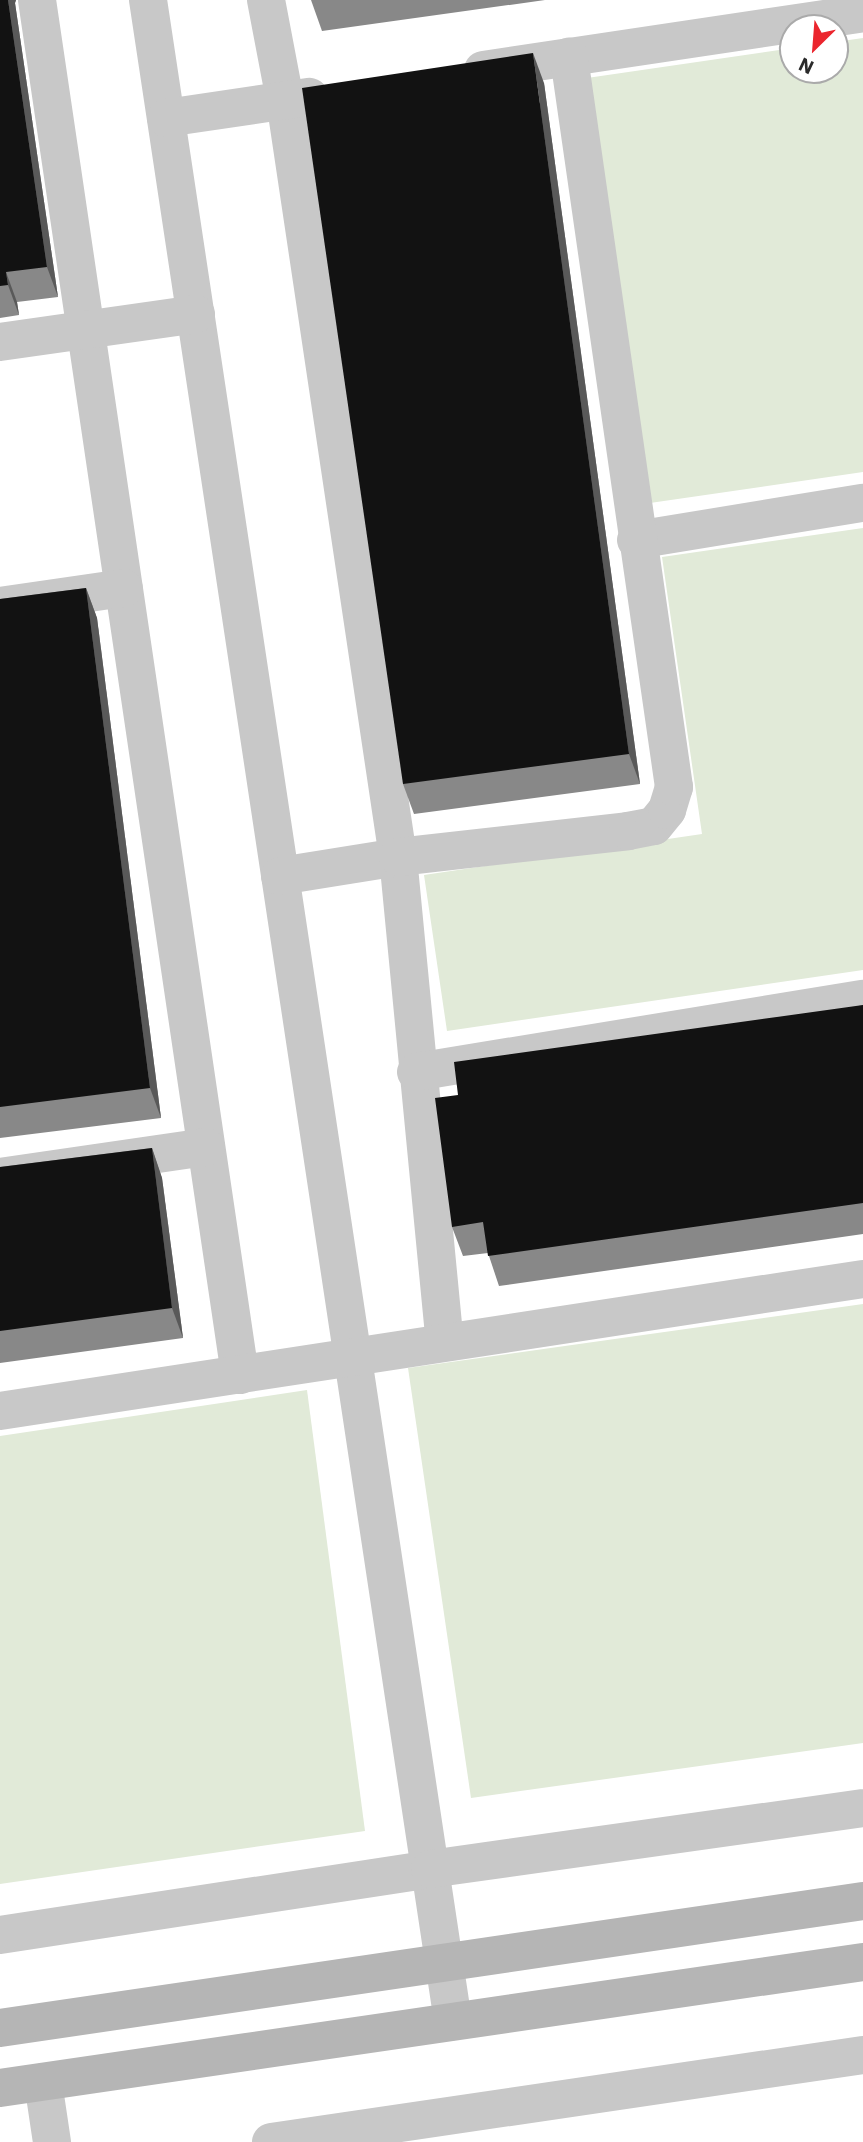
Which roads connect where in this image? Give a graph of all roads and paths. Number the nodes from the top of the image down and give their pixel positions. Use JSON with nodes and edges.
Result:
{"nodes":[{"id":1,"x":37,"y":0,"type":"edge"},
{"id":2,"x":148,"y":0,"type":"edge"},
{"id":3,"x":266,"y":0,"type":"edge"},
{"id":4,"x":863,"y":13,"type":"edge"},
{"id":5,"x":569,"y":57,"type":"junction"},
{"id":6,"x":447,"y":75,"type":"edge"},
{"id":7,"x":339,"y":92,"type":"edge"},
{"id":8,"x":285,"y":100,"type":"junction"},
{"id":9,"x":166,"y":118,"type":"junction"},
{"id":10,"x":196,"y":313,"type":"junction"},
{"id":11,"x":86,"y":330,"type":"junction"},
{"id":12,"x":0,"y":342,"type":"edge"},
{"id":13,"x":863,"y":503,"type":"edge"},
{"id":14,"x":636,"y":540,"type":"junction"},
{"id":15,"x":124,"y":588,"type":"junction"},
{"id":16,"x":0,"y":606,"type":"edge"},
{"id":17,"x":398,"y":857,"type":"junction"},
{"id":18,"x":280,"y":876,"type":"junction"},
{"id":19,"x":863,"y":999,"type":"edge"},
{"id":20,"x":416,"y":1072,"type":"junction"},
{"id":21,"x":206,"y":1147,"type":"junction"},
{"id":22,"x":0,"y":1177,"type":"edge"},
{"id":23,"x":863,"y":1279,"type":"edge"},
{"id":24,"x":445,"y":1341,"type":"junction"},
{"id":25,"x":353,"y":1359,"type":"junction"},
{"id":26,"x":240,"y":1375,"type":"junction"},
{"id":27,"x":0,"y":1411,"type":"edge"},
{"id":28,"x":863,"y":1808,"type":"edge"},
{"id":29,"x":430,"y":1869,"type":"junction"},
{"id":30,"x":863,"y":1901,"type":"edge"},
{"id":31,"x":0,"y":1935,"type":"edge"},
{"id":32,"x":444,"y":1962,"type":"junction"},
{"id":33,"x":863,"y":1962,"type":"edge"},
{"id":34,"x":453,"y":2021,"type":"junction"},
{"id":35,"x":0,"y":2028,"type":"edge"},
{"id":36,"x":863,"y":2055,"type":"edge"},
{"id":37,"x":43,"y":2082,"type":"junction"},
{"id":38,"x":0,"y":2088,"type":"edge"},
{"id":39,"x":52,"y":2142,"type":"edge"},
{"id":40,"x":271,"y":2142,"type":"edge"}],
"edges":[{"from":1,"to":11,"type":"street"},
{"from":2,"to":9,"type":"street"},
{"from":3,"to":8,"type":"street"},
{"from":4,"to":5,"type":"street"},
{"from":5,"to":6,"type":"street"},
{"from":5,"to":14,"type":"street"},
{"from":7,"to":8,"type":"street"},
{"from":8,"to":9,"type":"street"},
{"from":8,"to":17,"type":"street"},
{"from":9,"to":10,"type":"street"},
{"from":10,"to":11,"type":"street"},
{"from":10,"to":18,"type":"street"},
{"from":11,"to":12,"type":"street"},
{"from":11,"to":15,"type":"street"},
{"from":13,"to":14,"type":"street"},
{"from":14,"to":17,"type":"street"},
{"from":15,"to":16,"type":"street"},
{"from":15,"to":21,"type":"street"},
{"from":17,"to":18,"type":"street"},
{"from":17,"to":20,"type":"street"},
{"from":18,"to":25,"type":"street"},
{"from":19,"to":20,"type":"street"},
{"from":20,"to":24,"type":"street"},
{"from":21,"to":22,"type":"street"},
{"from":21,"to":26,"type":"street"},
{"from":23,"to":24,"type":"street"},
{"from":24,"to":25,"type":"street"},
{"from":25,"to":26,"type":"street"},
{"from":25,"to":29,"type":"street"},
{"from":26,"to":27,"type":"street"},
{"from":28,"to":29,"type":"street"},
{"from":29,"to":31,"type":"street"},
{"from":29,"to":32,"type":"street"},
{"from":30,"to":32,"type":"street"},
{"from":32,"to":34,"type":"street"},
{"from":32,"to":35,"type":"street"},
{"from":33,"to":34,"type":"street"},
{"from":34,"to":37,"type":"street"},
{"from":36,"to":40,"type":"street"},
{"from":37,"to":38,"type":"street"},
{"from":37,"to":39,"type":"street"}]}
